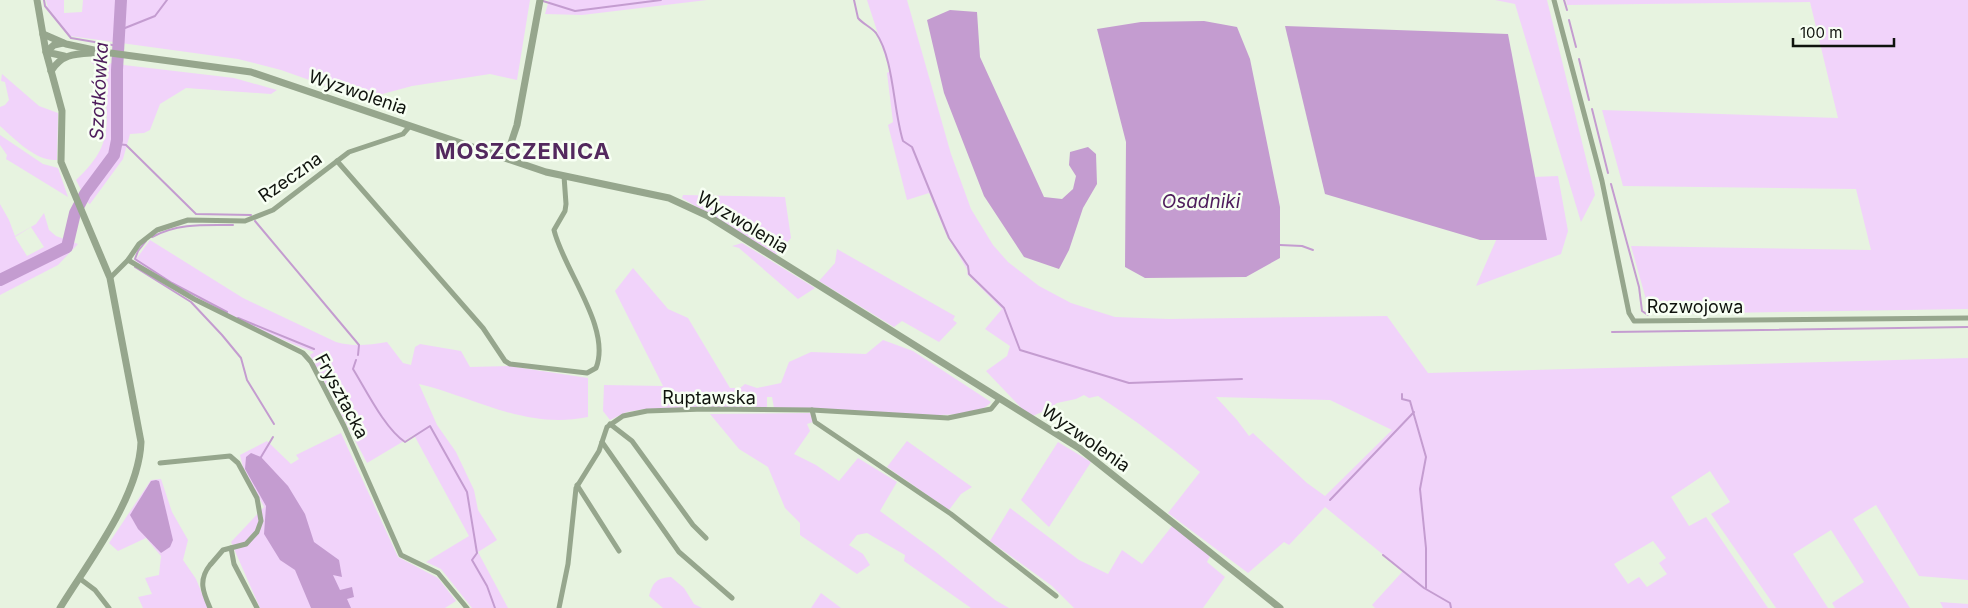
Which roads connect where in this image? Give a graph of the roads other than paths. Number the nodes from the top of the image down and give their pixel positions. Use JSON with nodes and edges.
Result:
{"nodes":[{"id":1,"x":36,"y":0,"type":"edge"},
{"id":2,"x":1554,"y":0,"type":"edge"},
{"id":3,"x":539,"y":4,"type":"edge"},
{"id":4,"x":43,"y":34,"type":"junction"},
{"id":5,"x":63,"y":43,"type":"junction"},
{"id":6,"x":46,"y":52,"type":"junction"},
{"id":7,"x":106,"y":52,"type":"junction"},
{"id":8,"x":64,"y":56,"type":"junction"},
{"id":9,"x":51,"y":71,"type":"junction"},
{"id":10,"x":410,"y":126,"type":"junction"},
{"id":11,"x":506,"y":158,"type":"junction"},
{"id":12,"x":337,"y":161,"type":"junction"},
{"id":13,"x":564,"y":176,"type":"junction"},
{"id":14,"x":128,"y":260,"type":"junction"},
{"id":15,"x":110,"y":278,"type":"junction"},
{"id":16,"x":1968,"y":318,"type":"edge"},
{"id":17,"x":1000,"y":398,"type":"junction"},
{"id":18,"x":812,"y":410,"type":"junction"},
{"id":19,"x":610,"y":424,"type":"junction"},
{"id":20,"x":602,"y":442,"type":"junction"},
{"id":21,"x":160,"y":463,"type":"dead end"},
{"id":22,"x":577,"y":485,"type":"junction"},
{"id":23,"x":706,"y":538,"type":"dead end"},
{"id":24,"x":232,"y":548,"type":"junction"},
{"id":25,"x":619,"y":551,"type":"dead end"},
{"id":26,"x":79,"y":578,"type":"junction"},
{"id":27,"x":1056,"y":596,"type":"dead end"},
{"id":28,"x":732,"y":598,"type":"dead end"},
{"id":29,"x":60,"y":608,"type":"edge"},
{"id":30,"x":109,"y":608,"type":"edge"},
{"id":31,"x":210,"y":608,"type":"edge"},
{"id":32,"x":257,"y":608,"type":"edge"},
{"id":33,"x":467,"y":608,"type":"edge"},
{"id":34,"x":559,"y":608,"type":"edge"},
{"id":35,"x":1280,"y":608,"type":"edge"}],
"edges":[{"from":1,"to":4,"type":"street"},
{"from":2,"to":16,"type":"street","name":"Rozwojowa"},
{"from":3,"to":11,"type":"street"},
{"from":4,"to":5,"type":"street"},
{"from":4,"to":6,"type":"street"},
{"from":5,"to":6,"type":"street"},
{"from":5,"to":7,"type":"street"},
{"from":6,"to":8,"type":"street"},
{"from":6,"to":9,"type":"street"},
{"from":7,"to":8,"type":"street"},
{"from":7,"to":10,"type":"street","name":"Wyzwolenia"},
{"from":8,"to":9,"type":"street"},
{"from":9,"to":15,"type":"street"},
{"from":10,"to":11,"type":"street","name":"Wyzwolenia"},
{"from":10,"to":12,"type":"street","name":"Rzeczna"},
{"from":11,"to":13,"type":"street","name":"Wyzwolenia"},
{"from":12,"to":13,"type":"street"},
{"from":12,"to":14,"type":"street","name":"Rzeczna"},
{"from":13,"to":17,"type":"street","name":"Wyzwolenia"},
{"from":14,"to":15,"type":"street","name":"Rzeczna"},
{"from":14,"to":33,"type":"street","name":"Frysztacka"},
{"from":15,"to":26,"type":"street"},
{"from":17,"to":18,"type":"street","name":"Ruptawska"},
{"from":17,"to":35,"type":"street","name":"Wyzwolenia"},
{"from":18,"to":19,"type":"street","name":"Ruptawska"},
{"from":18,"to":27,"type":"street"},
{"from":19,"to":20,"type":"street"},
{"from":19,"to":23,"type":"street"},
{"from":20,"to":22,"type":"street"},
{"from":20,"to":28,"type":"street"},
{"from":21,"to":24,"type":"street"},
{"from":22,"to":25,"type":"street"},
{"from":22,"to":34,"type":"street"},
{"from":24,"to":31,"type":"street"},
{"from":24,"to":32,"type":"street"},
{"from":26,"to":29,"type":"street"},
{"from":26,"to":30,"type":"street"}]}
